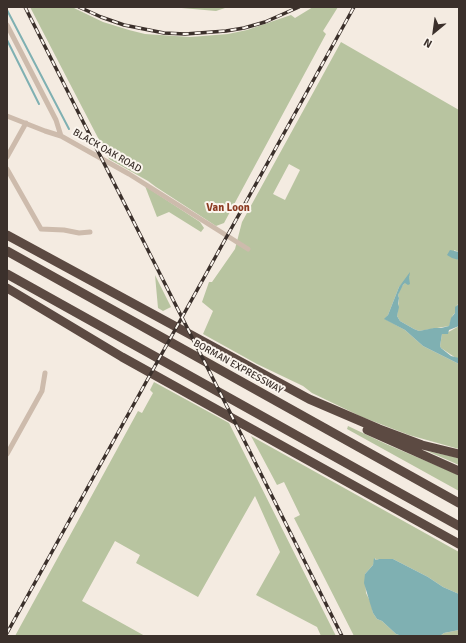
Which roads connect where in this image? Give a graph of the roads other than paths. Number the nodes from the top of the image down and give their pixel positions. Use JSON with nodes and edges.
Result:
{"nodes":[{"id":1,"x":7,"y":24,"type":"edge"},
{"id":2,"x":7,"y":116,"type":"edge"},
{"id":3,"x":26,"y":123,"type":"junction"},
{"id":4,"x":61,"y":136,"type":"junction"},
{"id":5,"x":7,"y":157,"type":"edge"},
{"id":6,"x":7,"y":169,"type":"edge"},
{"id":7,"x":90,"y":232,"type":"dead end"},
{"id":8,"x":7,"y":235,"type":"edge"},
{"id":9,"x":248,"y":249,"type":"dead end"},
{"id":10,"x":7,"y":251,"type":"edge"},
{"id":11,"x":7,"y":274,"type":"edge"},
{"id":12,"x":7,"y":288,"type":"edge"},
{"id":13,"x":45,"y":373,"type":"dead end"},
{"id":14,"x":309,"y":399,"type":"junction"},
{"id":15,"x":7,"y":454,"type":"edge"},
{"id":16,"x":459,"y":454,"type":"edge"},
{"id":17,"x":459,"y":471,"type":"edge"},
{"id":18,"x":459,"y":503,"type":"edge"},
{"id":19,"x":459,"y":526,"type":"edge"},
{"id":20,"x":459,"y":544,"type":"edge"}],
"edges":[{"from":1,"to":4,"type":"street","name":"BLACK OAK ROAD"},
{"from":2,"to":3,"type":"street"},
{"from":3,"to":4,"type":"street"},
{"from":3,"to":5,"type":"street"},
{"from":4,"to":9,"type":"street","name":"BLACK OAK ROAD"},
{"from":6,"to":7,"type":"street"},
{"from":8,"to":14,"type":"highway"},
{"from":10,"to":18,"type":"highway","name":"BORMAN EXPRESSWAY"},
{"from":11,"to":19,"type":"highway"},
{"from":12,"to":20,"type":"highway"},
{"from":13,"to":15,"type":"street"},
{"from":14,"to":16,"type":"highway"},
{"from":14,"to":17,"type":"highway"}]}
